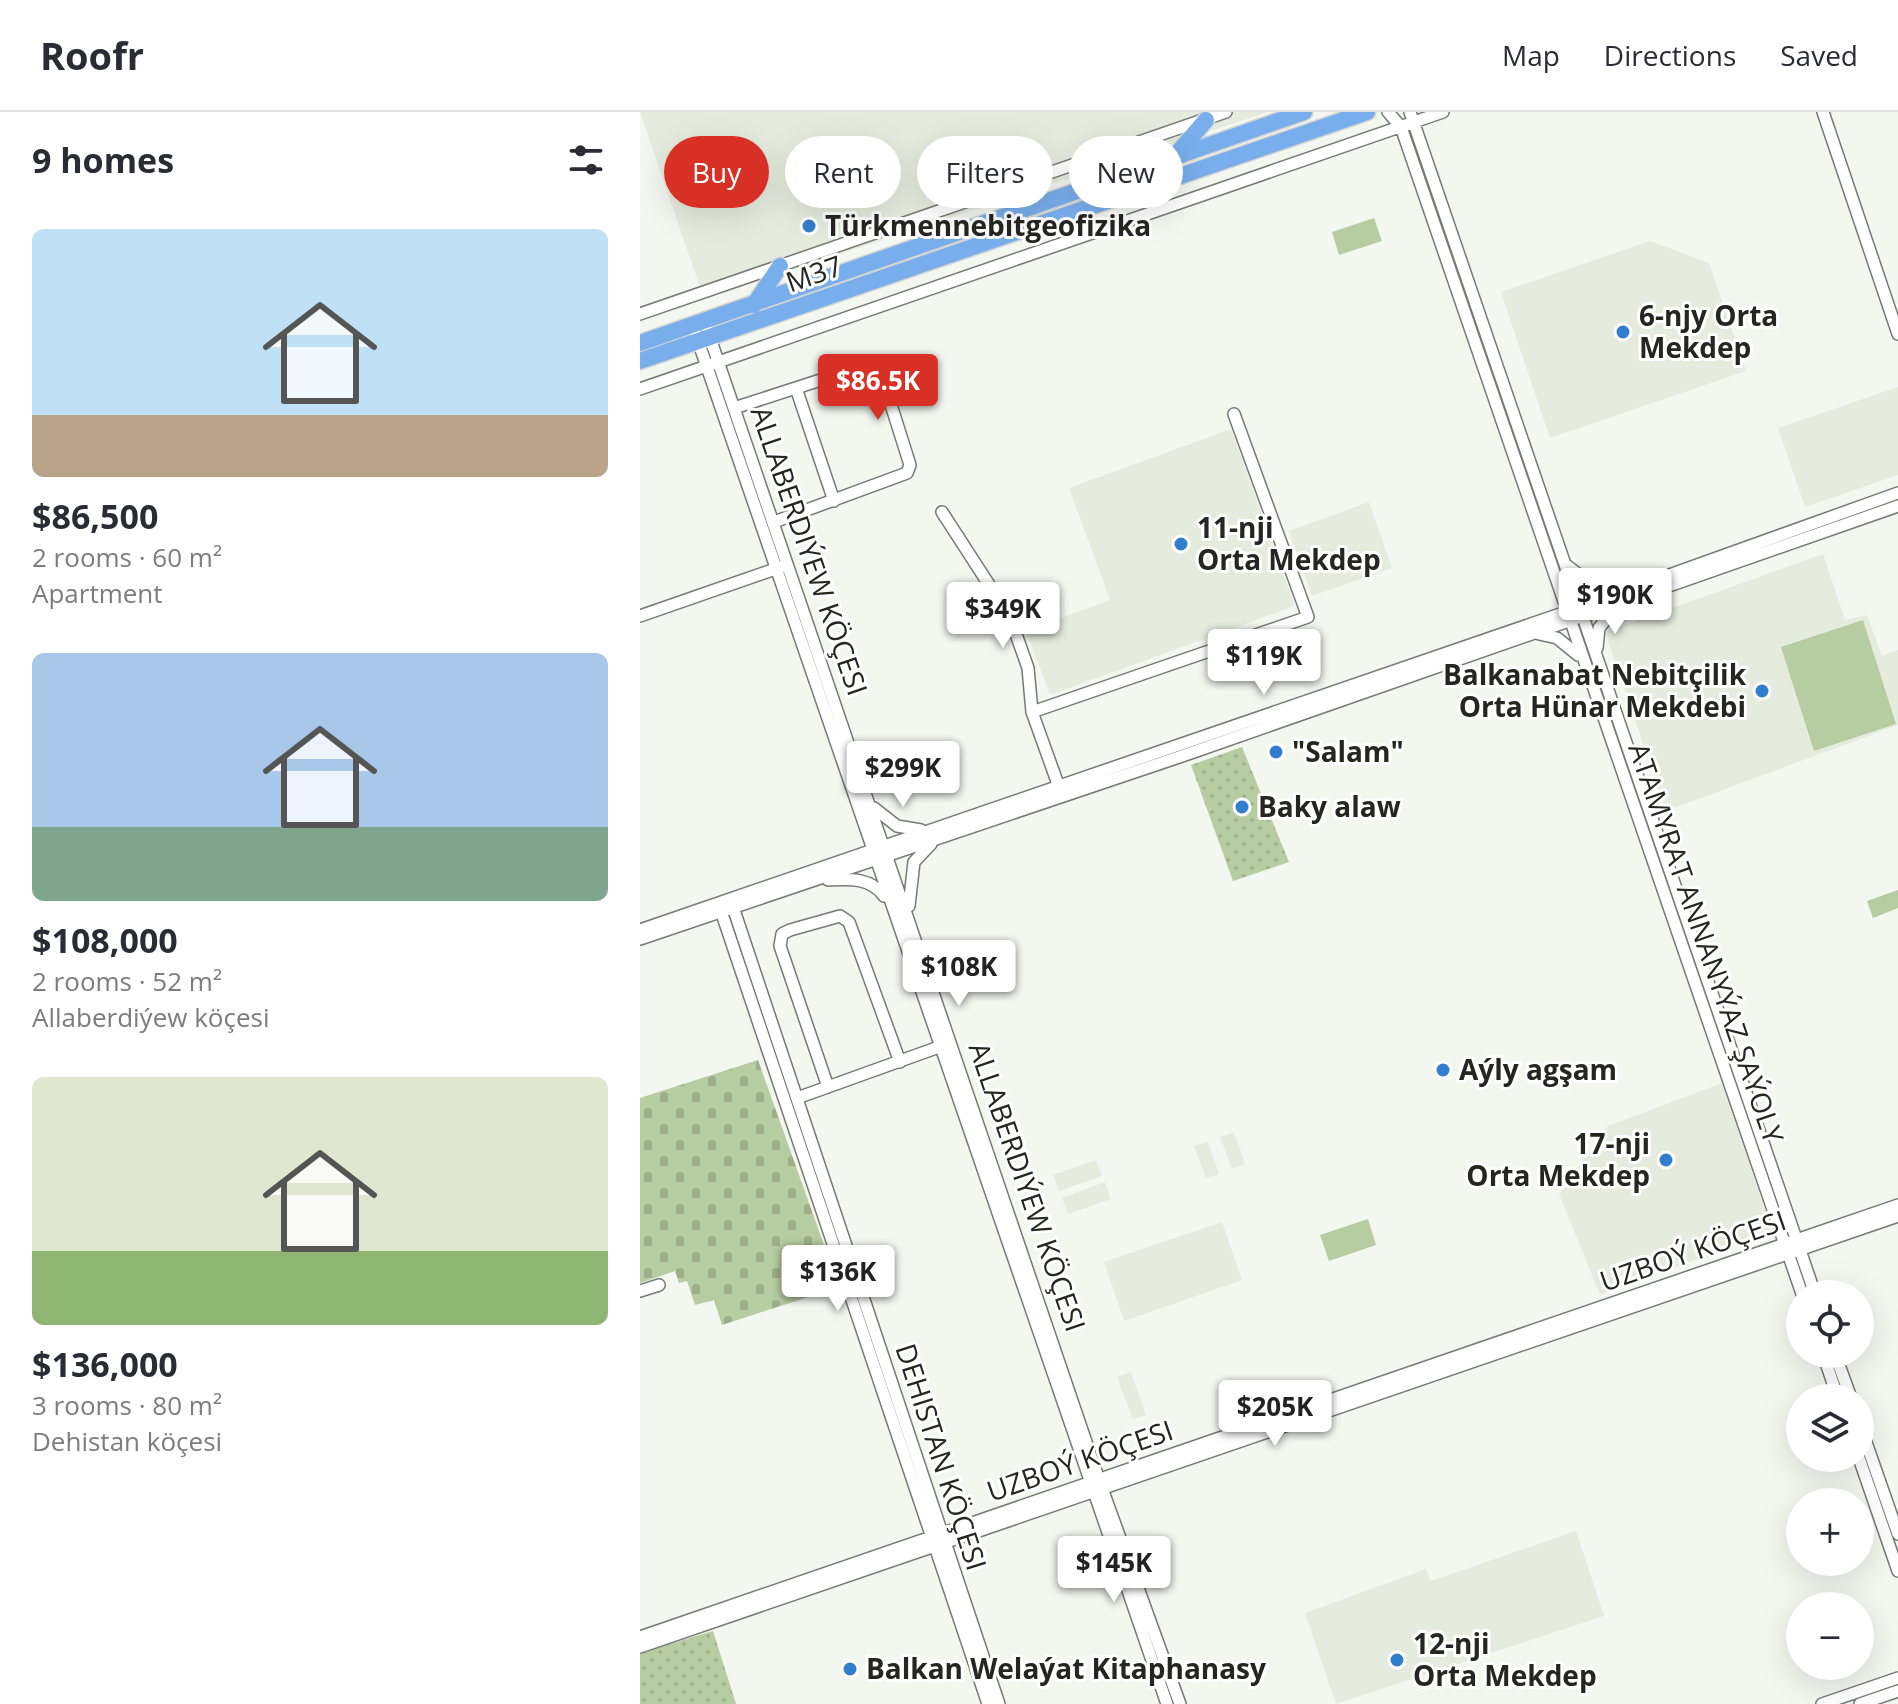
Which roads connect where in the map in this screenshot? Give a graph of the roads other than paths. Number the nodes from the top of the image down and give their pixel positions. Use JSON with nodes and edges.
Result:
{"nodes":[{"id":1,"x":1226,"y":112,"type":"edge"},
{"id":2,"x":1304,"y":112,"type":"edge"},
{"id":3,"x":1367,"y":112,"type":"edge"},
{"id":4,"x":1388,"y":112,"type":"edge"},
{"id":5,"x":1443,"y":112,"type":"edge"},
{"id":6,"x":1823,"y":112,"type":"edge"},
{"id":7,"x":1206,"y":120,"type":"junction"},
{"id":8,"x":1408,"y":121,"type":"edge"},
{"id":9,"x":1183,"y":147,"type":"edge"},
{"id":10,"x":1183,"y":153,"type":"edge"},
{"id":11,"x":1069,"y":193,"type":"edge"},
{"id":12,"x":780,"y":266,"type":"junction"},
{"id":13,"x":754,"y":305,"type":"junction"},
{"id":14,"x":640,"y":314,"type":"edge"},
{"id":15,"x":701,"y":332,"type":"junction"},
{"id":16,"x":1898,"y":334,"type":"edge"},
{"id":17,"x":640,"y":343,"type":"edge"},
{"id":18,"x":640,"y":361,"type":"edge"},
{"id":19,"x":714,"y":365,"type":"junction"},
{"id":20,"x":796,"y":388,"type":"junction"},
{"id":21,"x":640,"y":389,"type":"edge"},
{"id":22,"x":734,"y":408,"type":"junction"},
{"id":23,"x":1234,"y":414,"type":"dead end"},
{"id":24,"x":1898,"y":493,"type":"edge"},
{"id":25,"x":834,"y":501,"type":"junction"},
{"id":26,"x":1898,"y":506,"type":"edge"},
{"id":27,"x":942,"y":512,"type":"dead end"},
{"id":28,"x":774,"y":522,"type":"junction"},
{"id":29,"x":1565,"y":563,"type":"junction"},
{"id":30,"x":789,"y":564,"type":"junction"},
{"id":31,"x":775,"y":569,"type":"junction"},
{"id":32,"x":1618,"y":599,"type":"junction"},
{"id":33,"x":1582,"y":612,"type":"junction"},
{"id":34,"x":640,"y":616,"type":"edge"},
{"id":35,"x":1568,"y":617,"type":"junction"},
{"id":36,"x":1534,"y":634,"type":"junction"},
{"id":37,"x":1598,"y":660,"type":"junction"},
{"id":38,"x":1583,"y":662,"type":"junction"},
{"id":39,"x":1032,"y":712,"type":"junction"},
{"id":40,"x":1059,"y":787,"type":"junction"},
{"id":41,"x":869,"y":802,"type":"junction"},
{"id":42,"x":930,"y":830,"type":"junction"},
{"id":43,"x":944,"y":835,"type":"junction"},
{"id":44,"x":886,"y":851,"type":"junction"},
{"id":45,"x":872,"y":856,"type":"junction"},
{"id":46,"x":807,"y":883,"type":"junction"},
{"id":47,"x":888,"y":902,"type":"junction"},
{"id":48,"x":727,"y":909,"type":"junction"},
{"id":49,"x":640,"y":930,"type":"edge"},
{"id":50,"x":915,"y":934,"type":"junction"},
{"id":51,"x":640,"y":939,"type":"edge"},
{"id":52,"x":939,"y":1047,"type":"junction"},
{"id":53,"x":900,"y":1062,"type":"junction"},
{"id":54,"x":828,"y":1087,"type":"junction"},
{"id":55,"x":797,"y":1098,"type":"junction"},
{"id":56,"x":1898,"y":1205,"type":"edge"},
{"id":57,"x":1898,"y":1216,"type":"edge"},
{"id":58,"x":1792,"y":1247,"type":"junction"},
{"id":59,"x":1799,"y":1280,"type":"edge"},
{"id":60,"x":1808,"y":1280,"type":"edge"},
{"id":61,"x":659,"y":1285,"type":"dead end"},
{"id":62,"x":640,"y":1291,"type":"edge"},
{"id":63,"x":1874,"y":1465,"type":"edge"},
{"id":64,"x":1864,"y":1472,"type":"edge"},
{"id":65,"x":1097,"y":1486,"type":"junction"},
{"id":66,"x":1898,"y":1534,"type":"edge"},
{"id":67,"x":938,"y":1540,"type":"junction"},
{"id":68,"x":1898,"y":1571,"type":"edge"},
{"id":69,"x":640,"y":1637,"type":"edge"},
{"id":70,"x":640,"y":1647,"type":"edge"},
{"id":71,"x":1898,"y":1678,"type":"edge"},
{"id":72,"x":1898,"y":1691,"type":"edge"},
{"id":73,"x":988,"y":1704,"type":"edge"},
{"id":74,"x":999,"y":1704,"type":"edge"},
{"id":75,"x":1167,"y":1704,"type":"edge"},
{"id":76,"x":1180,"y":1704,"type":"edge"},
{"id":77,"x":1822,"y":1704,"type":"edge"},
{"id":78,"x":1860,"y":1704,"type":"edge"}],
"edges":[{"from":1,"to":7,"type":"street"},
{"from":2,"to":10,"type":"highway","name":"M37","number":"M37"},
{"from":3,"to":15,"type":"highway","name":"M37","number":"M37"},
{"from":4,"to":8,"type":"street","name":"ATAMYRAT ANNANYÝAZ ŞAÝOLY"},
{"from":5,"to":8,"type":"street"},
{"from":6,"to":16,"type":"street"},
{"from":7,"to":9,"type":"highway"},
{"from":7,"to":12,"type":"street"},
{"from":8,"to":19,"type":"street"},
{"from":8,"to":29,"type":"street","name":"ATAMYRAT ANNANYÝAZ ŞAÝOLY"},
{"from":8,"to":35,"type":"street","name":"ATAMYRAT ANNANYÝAZ ŞAÝOLY"},
{"from":11,"to":13,"type":"highway","name":"M37","number":"M37"},
{"from":12,"to":13,"type":"highway"},
{"from":12,"to":14,"type":"street"},
{"from":13,"to":15,"type":"highway","name":"M37","number":"M37"},
{"from":15,"to":17,"type":"highway","name":"M37","number":"M37"},
{"from":15,"to":18,"type":"highway","name":"M37","number":"M37"},
{"from":15,"to":19,"type":"street","name":"ALLABERDIÝEW KÖÇESI"},
{"from":19,"to":21,"type":"street"},
{"from":19,"to":22,"type":"street","name":"ALLABERDIÝEW KÖÇESI"},
{"from":19,"to":31,"type":"street","name":"ALLABERDIÝEW KÖÇESI"},
{"from":20,"to":22,"type":"street"},
{"from":20,"to":25,"type":"street"},
{"from":20,"to":25,"type":"street"},
{"from":22,"to":28,"type":"street","name":"ALLABERDIÝEW KÖÇESI"},
{"from":23,"to":39,"type":"street"},
{"from":24,"to":32,"type":"street"},
{"from":25,"to":28,"type":"street"},
{"from":26,"to":32,"type":"street"},
{"from":27,"to":39,"type":"street"},
{"from":28,"to":30,"type":"street","name":"ALLABERDIÝEW KÖÇESI"},
{"from":29,"to":32,"type":"street"},
{"from":29,"to":33,"type":"street","name":"ATAMYRAT ANNANYÝAZ ŞAÝOLY"},
{"from":30,"to":31,"type":"street"},
{"from":30,"to":41,"type":"street","name":"ALLABERDIÝEW KÖÇESI"},
{"from":31,"to":34,"type":"street"},
{"from":31,"to":45,"type":"street","name":"ALLABERDIÝEW KÖÇESI"},
{"from":32,"to":33,"type":"street"},
{"from":32,"to":37,"type":"street"},
{"from":33,"to":35,"type":"street"},
{"from":33,"to":37,"type":"street","name":"ATAMYRAT ANNANYÝAZ ŞAÝOLY"},
{"from":35,"to":36,"type":"street"},
{"from":35,"to":38,"type":"street","name":"ATAMYRAT ANNANYÝAZ ŞAÝOLY"},
{"from":35,"to":40,"type":"street"},
{"from":36,"to":38,"type":"street"},
{"from":36,"to":43,"type":"street"},
{"from":37,"to":58,"type":"street","name":"ATAMYRAT ANNANYÝAZ ŞAÝOLY"},
{"from":38,"to":58,"type":"street","name":"ATAMYRAT ANNANYÝAZ ŞAÝOLY"},
{"from":39,"to":40,"type":"street"},
{"from":40,"to":42,"type":"street"},
{"from":41,"to":42,"type":"street"},
{"from":41,"to":44,"type":"street","name":"ALLABERDIÝEW KÖÇESI"},
{"from":42,"to":44,"type":"street"},
{"from":43,"to":44,"type":"street"},
{"from":43,"to":50,"type":"street"},
{"from":44,"to":45,"type":"street"},
{"from":44,"to":50,"type":"street","name":"ALLABERDIÝEW KÖÇESI"},
{"from":45,"to":46,"type":"street"},
{"from":45,"to":47,"type":"street","name":"ALLABERDIÝEW KÖÇESI"},
{"from":45,"to":49,"type":"street"},
{"from":46,"to":47,"type":"street"},
{"from":46,"to":48,"type":"street"},
{"from":47,"to":52,"type":"street","name":"ALLABERDIÝEW KÖÇESI"},
{"from":48,"to":51,"type":"street"},
{"from":48,"to":55,"type":"street","name":"DEHISTAN KÖÇESI"},
{"from":48,"to":67,"type":"street","name":"DEHISTAN KÖÇESI"},
{"from":50,"to":65,"type":"street","name":"ALLABERDIÝEW KÖÇESI"},
{"from":52,"to":53,"type":"street"},
{"from":52,"to":65,"type":"street","name":"ALLABERDIÝEW KÖÇESI"},
{"from":53,"to":54,"type":"street"},
{"from":53,"to":54,"type":"street"},
{"from":54,"to":55,"type":"street"},
{"from":55,"to":67,"type":"street","name":"DEHISTAN KÖÇESI"},
{"from":56,"to":58,"type":"street","name":"UZBOÝ KÖÇESI"},
{"from":57,"to":58,"type":"street","name":"UZBOÝ KÖÇESI"},
{"from":58,"to":59,"type":"street","name":"ATAMYRAT ANNANYÝAZ ŞAÝOLY"},
{"from":58,"to":60,"type":"street","name":"ATAMYRAT ANNANYÝAZ ŞAÝOLY"},
{"from":58,"to":65,"type":"street","name":"UZBOÝ KÖÇESI"},
{"from":61,"to":62,"type":"street"},
{"from":63,"to":66,"type":"street"},
{"from":64,"to":68,"type":"street"},
{"from":65,"to":67,"type":"street","name":"UZBOÝ KÖÇESI"},
{"from":65,"to":75,"type":"street","name":"ALLABERDIÝEW KÖÇESI"},
{"from":65,"to":76,"type":"street","name":"ALLABERDIÝEW KÖÇESI"},
{"from":67,"to":69,"type":"street","name":"UZBOÝ KÖÇESI"},
{"from":67,"to":70,"type":"street","name":"UZBOÝ KÖÇESI"},
{"from":67,"to":73,"type":"street","name":"DEHISTAN KÖÇESI"},
{"from":67,"to":74,"type":"street","name":"DEHISTAN KÖÇESI"},
{"from":71,"to":77,"type":"street"},
{"from":72,"to":78,"type":"street"}]}
